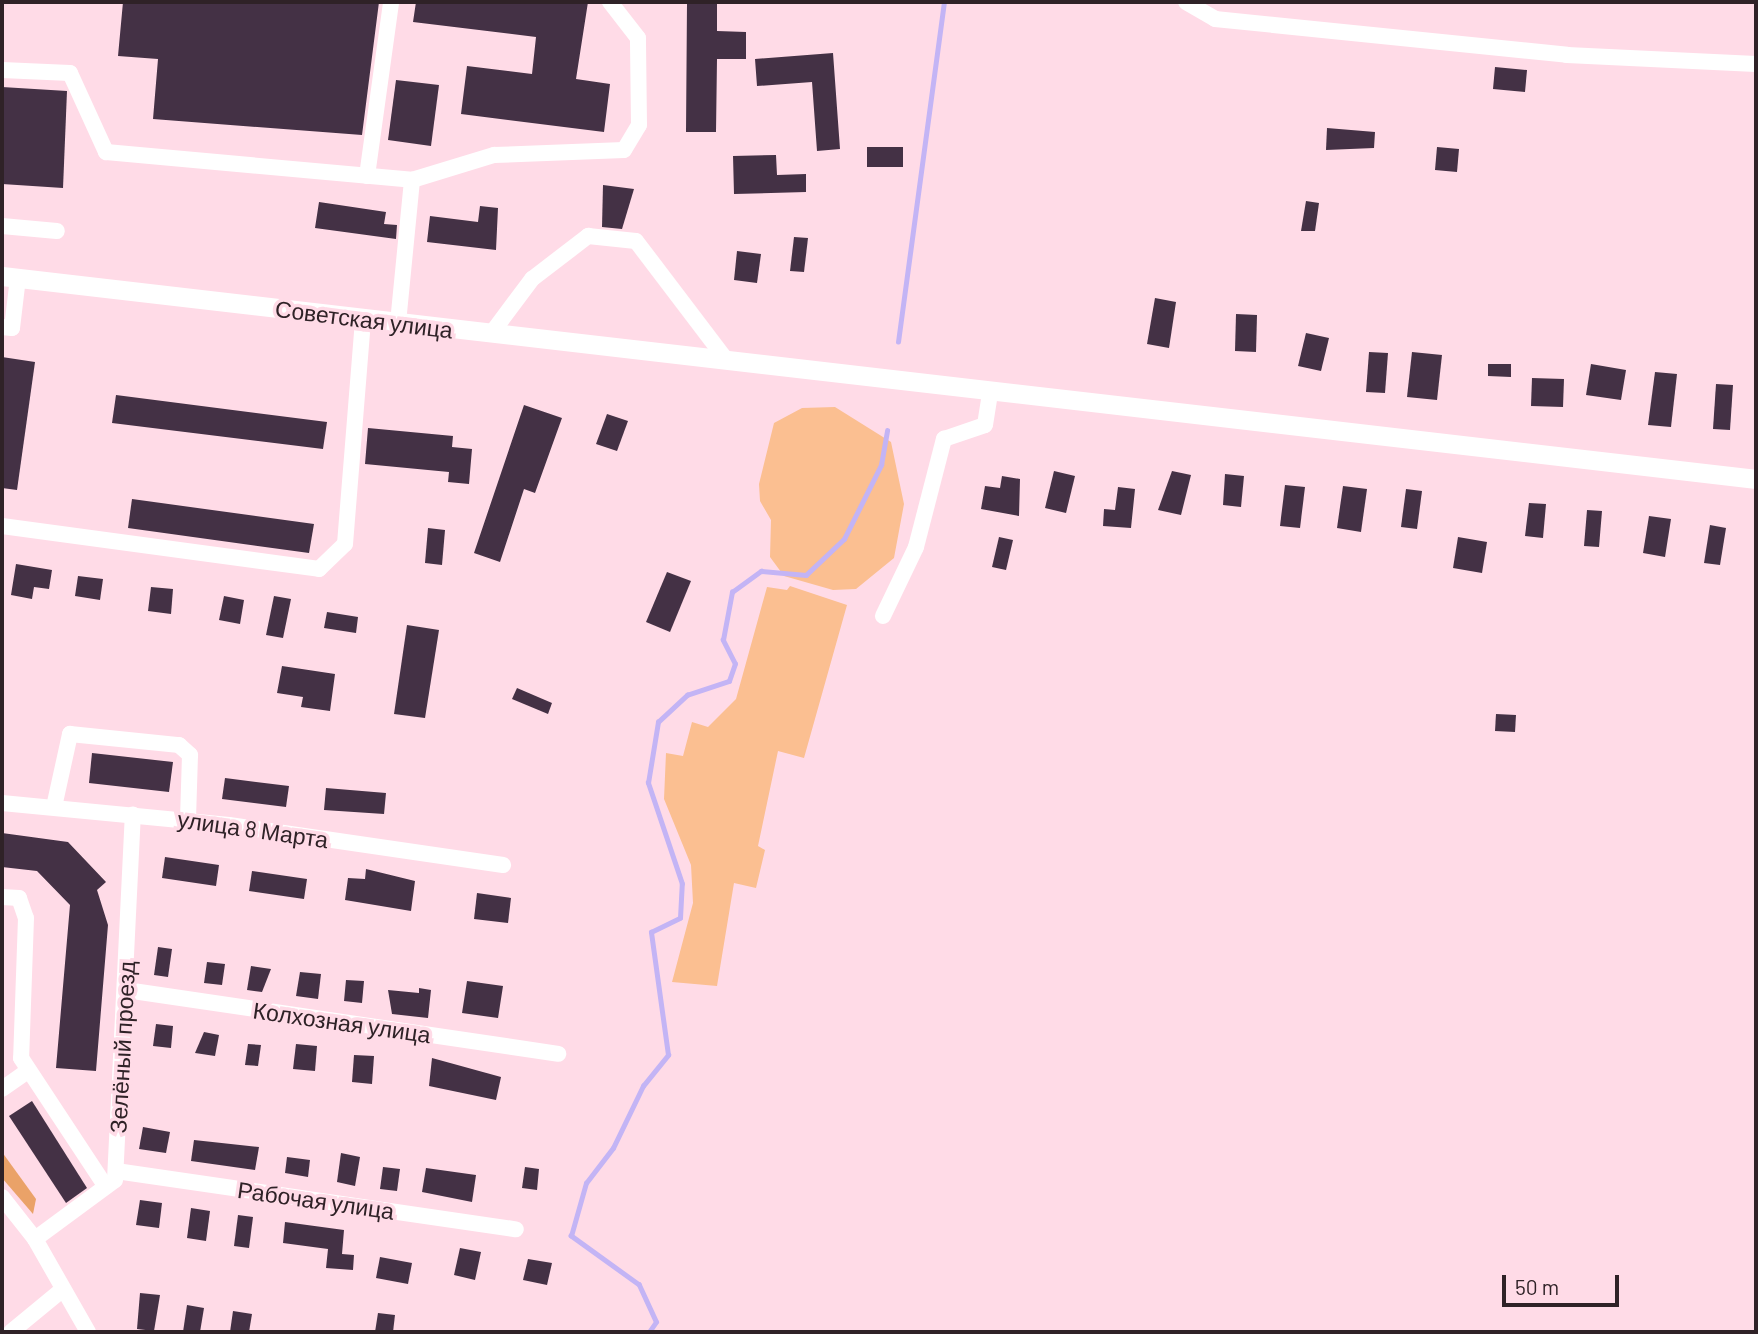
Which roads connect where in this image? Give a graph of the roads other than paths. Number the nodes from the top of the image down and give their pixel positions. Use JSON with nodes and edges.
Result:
{"nodes":[{"id":1,"x":391,"y":2,"type":"edge"},
{"id":2,"x":610,"y":2,"type":"edge"},
{"id":3,"x":1186,"y":2,"type":"edge"},
{"id":4,"x":1756,"y":64,"type":"edge"},
{"id":5,"x":2,"y":70,"type":"edge"},
{"id":6,"x":367,"y":176,"type":"junction"},
{"id":7,"x":412,"y":180,"type":"junction"},
{"id":8,"x":2,"y":226,"type":"edge"},
{"id":9,"x":57,"y":231,"type":"dead end"},
{"id":10,"x":10,"y":277,"type":"edge"},
{"id":11,"x":363,"y":319,"type":"junction"},
{"id":12,"x":398,"y":323,"type":"junction"},
{"id":13,"x":2,"y":327,"type":"edge"},
{"id":14,"x":491,"y":334,"type":"junction"},
{"id":15,"x":727,"y":361,"type":"junction"},
{"id":16,"x":990,"y":391,"type":"junction"},
{"id":17,"x":1756,"y":479,"type":"edge"},
{"id":18,"x":2,"y":526,"type":"edge"},
{"id":19,"x":883,"y":616,"type":"dead end"},
{"id":20,"x":2,"y":803,"type":"edge"},
{"id":21,"x":54,"y":807,"type":"junction"},
{"id":22,"x":134,"y":814,"type":"junction"},
{"id":23,"x":188,"y":820,"type":"junction"},
{"id":24,"x":503,"y":865,"type":"dead end"},
{"id":25,"x":2,"y":897,"type":"edge"},
{"id":26,"x":126,"y":990,"type":"junction"},
{"id":27,"x":558,"y":1054,"type":"dead end"},
{"id":28,"x":28,"y":1070,"type":"junction"},
{"id":29,"x":2,"y":1089,"type":"edge"},
{"id":30,"x":116,"y":1171,"type":"junction"},
{"id":31,"x":106,"y":1187,"type":"junction"},
{"id":32,"x":2,"y":1197,"type":"edge"},
{"id":33,"x":516,"y":1230,"type":"dead end"},
{"id":34,"x":35,"y":1239,"type":"junction"},
{"id":35,"x":62,"y":1290,"type":"junction"},
{"id":36,"x":11,"y":1332,"type":"edge"},
{"id":37,"x":88,"y":1332,"type":"edge"}],
"edges":[{"from":1,"to":6,"type":"street"},
{"from":2,"to":7,"type":"street"},
{"from":3,"to":4,"type":"street"},
{"from":5,"to":6,"type":"street"},
{"from":6,"to":7,"type":"street"},
{"from":7,"to":12,"type":"street"},
{"from":8,"to":9,"type":"street"},
{"from":10,"to":11,"type":"main road","name":"Советская улица"},
{"from":10,"to":13,"type":"street"},
{"from":11,"to":12,"type":"main road","name":"Советская улица"},
{"from":11,"to":18,"type":"street"},
{"from":12,"to":14,"type":"main road","name":"Советская улица"},
{"from":14,"to":15,"type":"main road","name":"Советская улица"},
{"from":14,"to":15,"type":"street"},
{"from":15,"to":16,"type":"main road","name":"Советская улица"},
{"from":16,"to":17,"type":"main road","name":"Советская улица"},
{"from":16,"to":19,"type":"street"},
{"from":20,"to":21,"type":"street","name":"улица 8 Марта"},
{"from":21,"to":22,"type":"street","name":"улица 8 Марта"},
{"from":21,"to":23,"type":"street"},
{"from":22,"to":23,"type":"street","name":"улица 8 Марта"},
{"from":22,"to":26,"type":"street","name":"Зелёный проезд"},
{"from":23,"to":24,"type":"street","name":"улица 8 Марта"},
{"from":25,"to":28,"type":"street"},
{"from":26,"to":27,"type":"street","name":"Колхозная улица"},
{"from":26,"to":30,"type":"street","name":"Зелёный проезд"},
{"from":28,"to":29,"type":"street"},
{"from":28,"to":31,"type":"street"},
{"from":30,"to":31,"type":"street","name":"Зелёный проезд"},
{"from":30,"to":33,"type":"street","name":"Рабочая улица"},
{"from":31,"to":34,"type":"street","name":"Зелёный проезд"},
{"from":32,"to":34,"type":"street"},
{"from":34,"to":35,"type":"street"},
{"from":35,"to":36,"type":"street"},
{"from":35,"to":37,"type":"street"}]}
